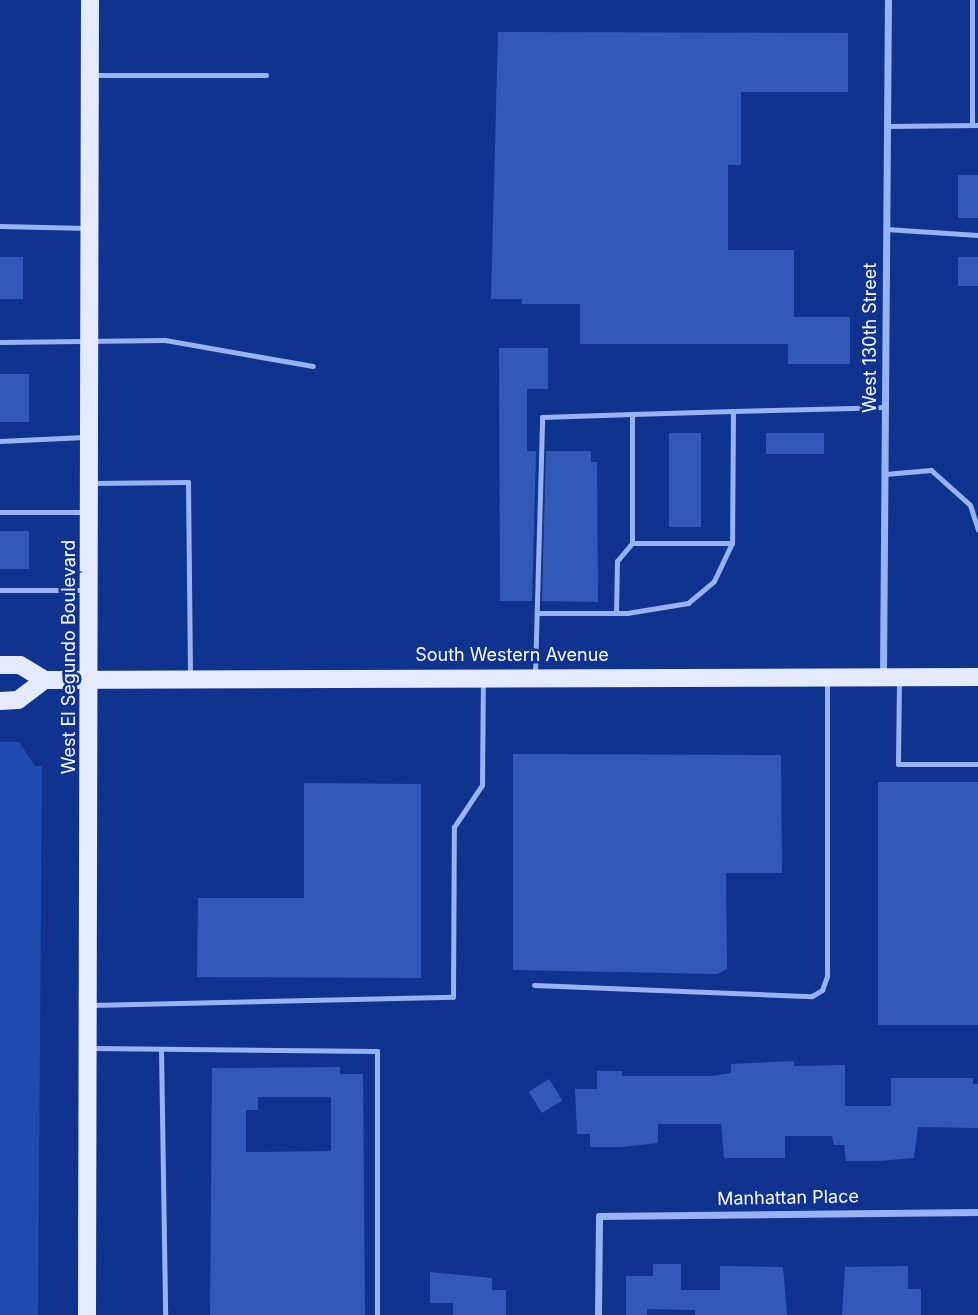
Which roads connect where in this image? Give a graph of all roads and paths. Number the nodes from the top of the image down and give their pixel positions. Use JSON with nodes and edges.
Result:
{"nodes":[{"id":1,"x":90,"y":0,"type":"edge"},
{"id":2,"x":888,"y":0,"type":"edge"},
{"id":3,"x":972,"y":0,"type":"edge"},
{"id":4,"x":90,"y":75,"type":"junction"},
{"id":5,"x":266,"y":75,"type":"dead end"},
{"id":6,"x":975,"y":125,"type":"edge"},
{"id":7,"x":887,"y":126,"type":"junction"},
{"id":8,"x":0,"y":226,"type":"edge"},
{"id":9,"x":90,"y":228,"type":"junction"},
{"id":10,"x":886,"y":229,"type":"junction"},
{"id":11,"x":978,"y":235,"type":"edge"},
{"id":12,"x":90,"y":341,"type":"junction"},
{"id":13,"x":0,"y":342,"type":"edge"},
{"id":14,"x":313,"y":366,"type":"dead end"},
{"id":15,"x":885,"y":407,"type":"junction"},
{"id":16,"x":733,"y":411,"type":"junction"},
{"id":17,"x":632,"y":414,"type":"junction"},
{"id":18,"x":90,"y":437,"type":"junction"},
{"id":19,"x":0,"y":441,"type":"edge"},
{"id":20,"x":885,"y":474,"type":"junction"},
{"id":21,"x":90,"y":483,"type":"junction"},
{"id":22,"x":0,"y":512,"type":"edge"},
{"id":23,"x":90,"y":512,"type":"junction"},
{"id":24,"x":978,"y":530,"type":"edge"},
{"id":25,"x":632,"y":543,"type":"junction"},
{"id":26,"x":732,"y":543,"type":"junction"},
{"id":27,"x":0,"y":590,"type":"edge"},
{"id":28,"x":90,"y":590,"type":"junction"},
{"id":29,"x":537,"y":612,"type":"junction"},
{"id":30,"x":616,"y":612,"type":"junction"},
{"id":31,"x":0,"y":665,"type":"edge"},
{"id":32,"x":483,"y":675,"type":"junction"},
{"id":33,"x":535,"y":675,"type":"junction"},
{"id":34,"x":827,"y":676,"type":"junction"},
{"id":35,"x":891,"y":676,"type":"junction"},
{"id":36,"x":978,"y":677,"type":"edge"},
{"id":37,"x":90,"y":679,"type":"junction"},
{"id":38,"x":45,"y":680,"type":"junction"},
{"id":39,"x":190,"y":680,"type":"junction"},
{"id":40,"x":0,"y":701,"type":"edge"},
{"id":41,"x":978,"y":764,"type":"edge"},
{"id":42,"x":534,"y":985,"type":"dead end"},
{"id":43,"x":88,"y":1005,"type":"junction"},
{"id":44,"x":88,"y":1048,"type":"junction"},
{"id":45,"x":161,"y":1049,"type":"junction"},
{"id":46,"x":978,"y":1212,"type":"edge"},
{"id":47,"x":87,"y":1315,"type":"edge"},
{"id":48,"x":165,"y":1315,"type":"edge"},
{"id":49,"x":377,"y":1315,"type":"edge"},
{"id":50,"x":598,"y":1315,"type":"edge"}],
"edges":[{"from":1,"to":4,"type":"main road","name":"West El Segundo Boulevard"},
{"from":2,"to":7,"type":"street","name":"West 130th Street"},
{"from":3,"to":6,"type":"lane"},
{"from":4,"to":5,"type":"lane"},
{"from":4,"to":9,"type":"main road","name":"West El Segundo Boulevard"},
{"from":6,"to":7,"type":"lane"},
{"from":7,"to":10,"type":"street","name":"West 130th Street"},
{"from":8,"to":9,"type":"lane"},
{"from":9,"to":12,"type":"main road","name":"West El Segundo Boulevard"},
{"from":10,"to":11,"type":"lane"},
{"from":10,"to":15,"type":"street","name":"West 130th Street"},
{"from":12,"to":13,"type":"lane"},
{"from":12,"to":14,"type":"lane"},
{"from":12,"to":18,"type":"main road","name":"West El Segundo Boulevard"},
{"from":15,"to":16,"type":"lane"},
{"from":15,"to":20,"type":"street","name":"West 130th Street"},
{"from":16,"to":17,"type":"lane"},
{"from":16,"to":26,"type":"lane"},
{"from":17,"to":25,"type":"lane"},
{"from":17,"to":29,"type":"lane"},
{"from":18,"to":19,"type":"lane"},
{"from":18,"to":21,"type":"main road","name":"West El Segundo Boulevard"},
{"from":20,"to":24,"type":"lane"},
{"from":20,"to":35,"type":"street","name":"West 130th Street"},
{"from":21,"to":23,"type":"main road","name":"West El Segundo Boulevard"},
{"from":21,"to":39,"type":"lane"},
{"from":22,"to":23,"type":"lane"},
{"from":23,"to":28,"type":"main road","name":"West El Segundo Boulevard"},
{"from":25,"to":26,"type":"lane"},
{"from":25,"to":30,"type":"lane"},
{"from":26,"to":30,"type":"lane"},
{"from":27,"to":28,"type":"lane"},
{"from":28,"to":37,"type":"main road","name":"West El Segundo Boulevard"},
{"from":29,"to":30,"type":"lane"},
{"from":29,"to":33,"type":"lane"},
{"from":31,"to":38,"type":"main road","name":"South Western Avenue"},
{"from":32,"to":33,"type":"main road","name":"South Western Avenue"},
{"from":32,"to":39,"type":"main road","name":"South Western Avenue"},
{"from":32,"to":43,"type":"lane"},
{"from":33,"to":34,"type":"main road","name":"South Western Avenue"},
{"from":34,"to":35,"type":"main road","name":"South Western Avenue"},
{"from":34,"to":42,"type":"lane"},
{"from":35,"to":36,"type":"main road","name":"South Western Avenue"},
{"from":35,"to":41,"type":"lane"},
{"from":37,"to":38,"type":"main road","name":"South Western Avenue"},
{"from":37,"to":39,"type":"main road","name":"South Western Avenue"},
{"from":37,"to":43,"type":"main road","name":"West El Segundo Boulevard"},
{"from":38,"to":40,"type":"main road"},
{"from":43,"to":44,"type":"main road","name":"West El Segundo Boulevard"},
{"from":44,"to":45,"type":"lane"},
{"from":44,"to":47,"type":"main road","name":"West El Segundo Boulevard"},
{"from":45,"to":48,"type":"lane"},
{"from":45,"to":49,"type":"lane"},
{"from":46,"to":50,"type":"street","name":"Manhattan Place"}]}
